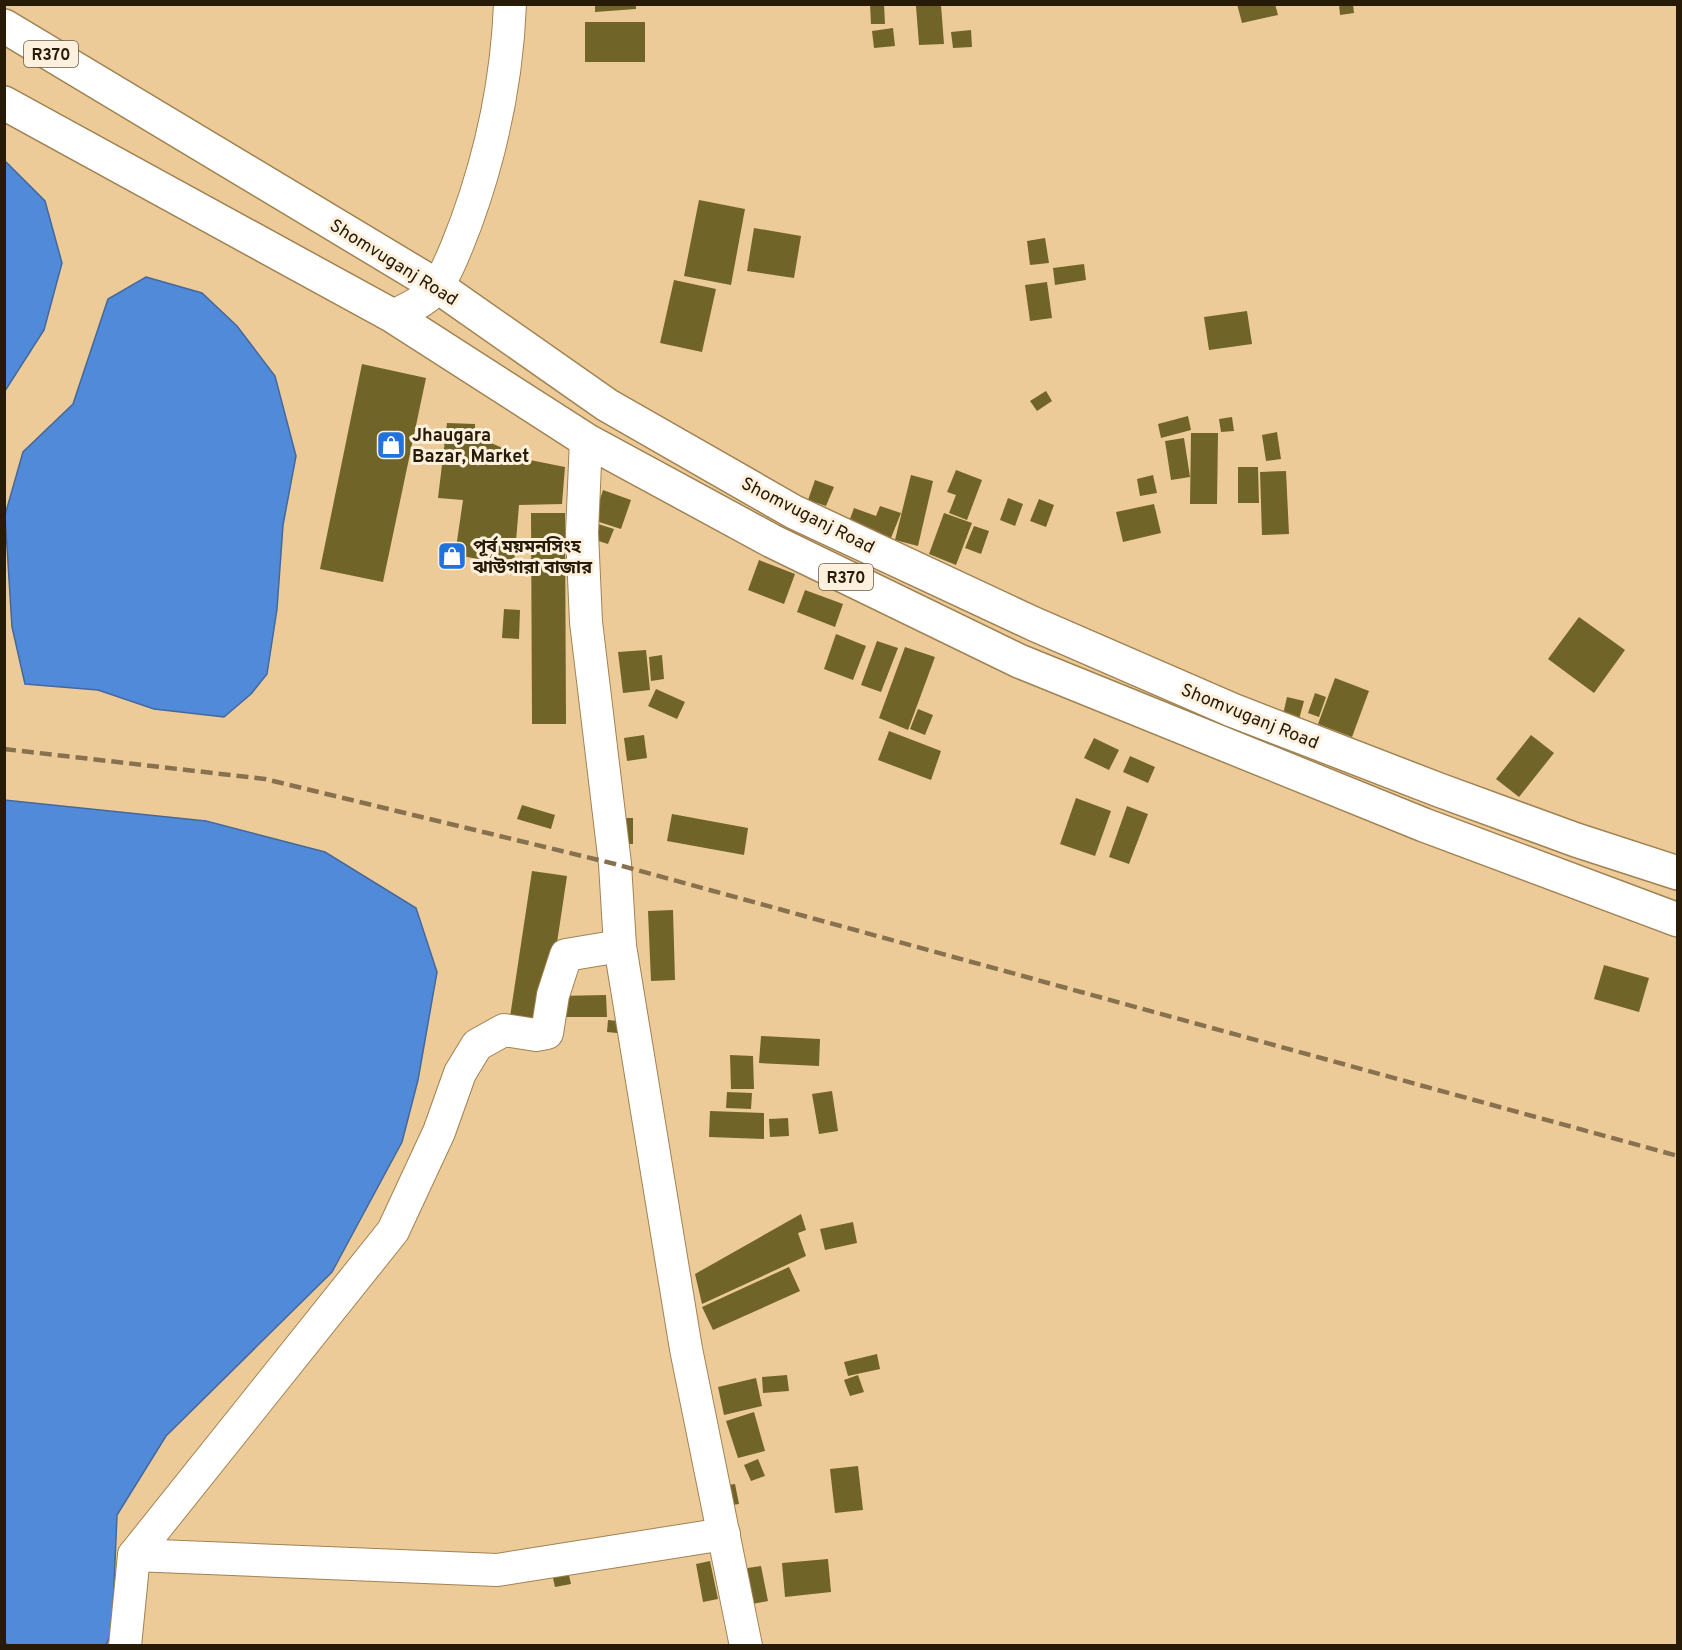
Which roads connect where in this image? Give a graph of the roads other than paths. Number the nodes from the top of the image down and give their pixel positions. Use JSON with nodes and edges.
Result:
{"nodes":[{"id":1,"x":510,"y":4,"type":"edge"},
{"id":2,"x":4,"y":26,"type":"edge"},
{"id":3,"x":4,"y":103,"type":"edge"},
{"id":4,"x":437,"y":286,"type":"junction"},
{"id":5,"x":393,"y":316,"type":"junction"},
{"id":6,"x":586,"y":440,"type":"junction"},
{"id":7,"x":1677,"y":873,"type":"edge"},
{"id":8,"x":1677,"y":920,"type":"edge"},
{"id":9,"x":620,"y":946,"type":"junction"},
{"id":10,"x":724,"y":1534,"type":"junction"},
{"id":11,"x":134,"y":1555,"type":"junction"},
{"id":12,"x":125,"y":1646,"type":"edge"},
{"id":13,"x":746,"y":1646,"type":"edge"}],
"edges":[{"from":1,"to":4,"type":"street"},
{"from":2,"to":4,"type":"main road","name":"Shomvuganj Road","number":"R370"},
{"from":3,"to":5,"type":"main road","name":"Shomvuganj Road","number":"R370"},
{"from":4,"to":5,"type":"street"},
{"from":4,"to":7,"type":"main road","name":"Shomvuganj Road","number":"R370"},
{"from":5,"to":6,"type":"main road","name":"Shomvuganj Road","number":"R370"},
{"from":6,"to":8,"type":"main road","name":"Shomvuganj Road","number":"R370"},
{"from":6,"to":9,"type":"street"},
{"from":9,"to":10,"type":"street"},
{"from":9,"to":11,"type":"street"},
{"from":10,"to":11,"type":"street"},
{"from":10,"to":13,"type":"street"},
{"from":11,"to":12,"type":"street"}]}
